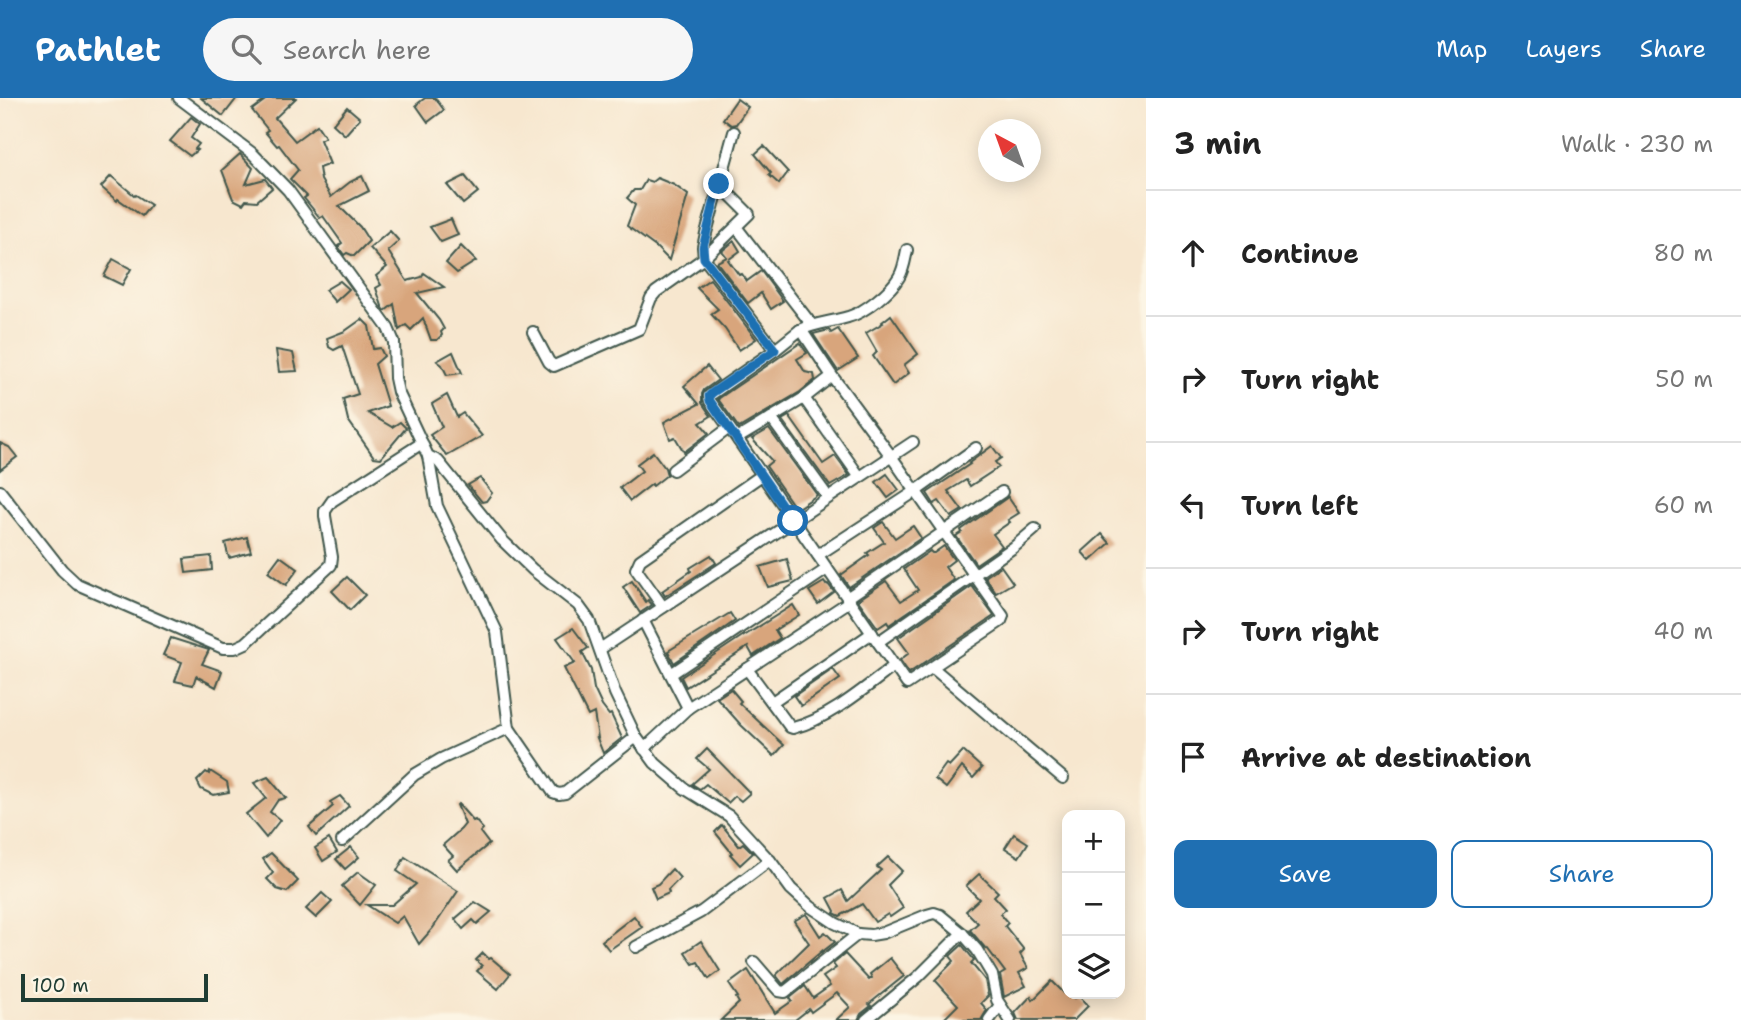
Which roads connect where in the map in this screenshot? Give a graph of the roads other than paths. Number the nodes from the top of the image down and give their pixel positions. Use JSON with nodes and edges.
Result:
{"nodes":[{"id":1,"x":179,"y":98,"type":"edge"},
{"id":2,"x":734,"y":132,"type":"dead end"},
{"id":3,"x":719,"y":184,"type":"junction"},
{"id":4,"x":737,"y":228,"type":"junction"},
{"id":5,"x":907,"y":250,"type":"dead end"},
{"id":6,"x":704,"y":258,"type":"junction"},
{"id":7,"x":812,"y":325,"type":"junction"},
{"id":8,"x":800,"y":330,"type":"junction"},
{"id":9,"x":533,"y":332,"type":"dead end"},
{"id":10,"x":775,"y":350,"type":"junction"},
{"id":11,"x":832,"y":376,"type":"junction"},
{"id":12,"x":804,"y":398,"type":"junction"},
{"id":13,"x":771,"y":418,"type":"junction"},
{"id":14,"x":729,"y":428,"type":"junction"},
{"id":15,"x":738,"y":440,"type":"junction"},
{"id":16,"x":913,"y":442,"type":"dead end"},
{"id":17,"x":422,"y":443,"type":"junction"},
{"id":18,"x":976,"y":447,"type":"dead end"},
{"id":19,"x":428,"y":456,"type":"junction"},
{"id":20,"x":891,"y":456,"type":"junction"},
{"id":21,"x":673,"y":470,"type":"dead end"},
{"id":22,"x":762,"y":475,"type":"junction"},
{"id":23,"x":859,"y":476,"type":"junction"},
{"id":24,"x":0,"y":491,"type":"edge"},
{"id":25,"x":916,"y":491,"type":"junction"},
{"id":26,"x":1002,"y":492,"type":"dead end"},
{"id":27,"x":828,"y":497,"type":"junction"},
{"id":28,"x":793,"y":521,"type":"junction"},
{"id":29,"x":1035,"y":529,"type":"dead end"},
{"id":30,"x":945,"y":532,"type":"junction"},
{"id":31,"x":817,"y":555,"type":"junction"},
{"id":32,"x":827,"y":569,"type":"junction"},
{"id":33,"x":974,"y":574,"type":"junction"},
{"id":34,"x":848,"y":600,"type":"junction"},
{"id":35,"x":663,"y":607,"type":"junction"},
{"id":36,"x":643,"y":620,"type":"junction"},
{"id":37,"x":875,"y":638,"type":"junction"},
{"id":38,"x":600,"y":649,"type":"junction"},
{"id":39,"x":894,"y":666,"type":"junction"},
{"id":40,"x":933,"y":668,"type":"junction"},
{"id":41,"x":747,"y":669,"type":"junction"},
{"id":42,"x":671,"y":674,"type":"junction"},
{"id":43,"x":772,"y":702,"type":"junction"},
{"id":44,"x":688,"y":708,"type":"junction"},
{"id":45,"x":509,"y":727,"type":"junction"},
{"id":46,"x":636,"y":737,"type":"junction"},
{"id":47,"x":644,"y":749,"type":"junction"},
{"id":48,"x":1063,"y":778,"type":"dead end"},
{"id":49,"x":342,"y":841,"type":"dead end"},
{"id":50,"x":770,"y":860,"type":"junction"},
{"id":51,"x":962,"y":933,"type":"junction"},
{"id":52,"x":858,"y":934,"type":"junction"},
{"id":53,"x":636,"y":947,"type":"dead end"},
{"id":54,"x":754,"y":962,"type":"dead end"},
{"id":55,"x":1000,"y":1005,"type":"junction"},
{"id":56,"x":866,"y":1020,"type":"edge"},
{"id":57,"x":989,"y":1020,"type":"edge"},
{"id":58,"x":1010,"y":1020,"type":"edge"}],
"edges":[{"from":1,"to":17,"type":"street"},
{"from":2,"to":3,"type":"street"},
{"from":3,"to":4,"type":"street"},
{"from":3,"to":6,"type":"street"},
{"from":4,"to":6,"type":"street"},
{"from":4,"to":7,"type":"street"},
{"from":5,"to":7,"type":"street"},
{"from":6,"to":9,"type":"street"},
{"from":6,"to":10,"type":"street"},
{"from":7,"to":8,"type":"street"},
{"from":8,"to":10,"type":"street"},
{"from":8,"to":11,"type":"street"},
{"from":10,"to":14,"type":"street"},
{"from":11,"to":12,"type":"street"},
{"from":11,"to":20,"type":"street"},
{"from":12,"to":13,"type":"street"},
{"from":12,"to":23,"type":"street"},
{"from":13,"to":15,"type":"street"},
{"from":13,"to":27,"type":"street"},
{"from":14,"to":15,"type":"street"},
{"from":14,"to":21,"type":"street"},
{"from":15,"to":22,"type":"street"},
{"from":16,"to":20,"type":"street"},
{"from":17,"to":19,"type":"street"},
{"from":17,"to":24,"type":"street"},
{"from":18,"to":25,"type":"street"},
{"from":19,"to":38,"type":"street"},
{"from":19,"to":45,"type":"street"},
{"from":20,"to":23,"type":"street"},
{"from":20,"to":25,"type":"street"},
{"from":22,"to":28,"type":"street"},
{"from":22,"to":35,"type":"street"},
{"from":23,"to":27,"type":"street"},
{"from":25,"to":30,"type":"street"},
{"from":25,"to":31,"type":"street"},
{"from":26,"to":30,"type":"street"},
{"from":27,"to":28,"type":"street"},
{"from":28,"to":31,"type":"street"},
{"from":28,"to":35,"type":"street"},
{"from":29,"to":33,"type":"street"},
{"from":30,"to":33,"type":"street"},
{"from":30,"to":34,"type":"street"},
{"from":31,"to":32,"type":"street"},
{"from":32,"to":34,"type":"street"},
{"from":32,"to":42,"type":"street"},
{"from":33,"to":37,"type":"street"},
{"from":33,"to":40,"type":"street"},
{"from":34,"to":37,"type":"street"},
{"from":34,"to":41,"type":"street"},
{"from":35,"to":36,"type":"street"},
{"from":36,"to":38,"type":"street"},
{"from":36,"to":42,"type":"street"},
{"from":37,"to":39,"type":"street"},
{"from":37,"to":43,"type":"street"},
{"from":38,"to":46,"type":"street"},
{"from":39,"to":40,"type":"street"},
{"from":39,"to":43,"type":"street"},
{"from":40,"to":48,"type":"street"},
{"from":41,"to":43,"type":"street"},
{"from":41,"to":44,"type":"street"},
{"from":42,"to":44,"type":"street"},
{"from":44,"to":47,"type":"street"},
{"from":45,"to":46,"type":"street"},
{"from":45,"to":49,"type":"street"},
{"from":46,"to":47,"type":"street"},
{"from":47,"to":50,"type":"street"},
{"from":50,"to":52,"type":"street"},
{"from":50,"to":53,"type":"street"},
{"from":51,"to":52,"type":"street"},
{"from":51,"to":55,"type":"street"},
{"from":51,"to":56,"type":"street"},
{"from":52,"to":54,"type":"street"},
{"from":55,"to":57,"type":"street"},
{"from":55,"to":58,"type":"street"}]}
